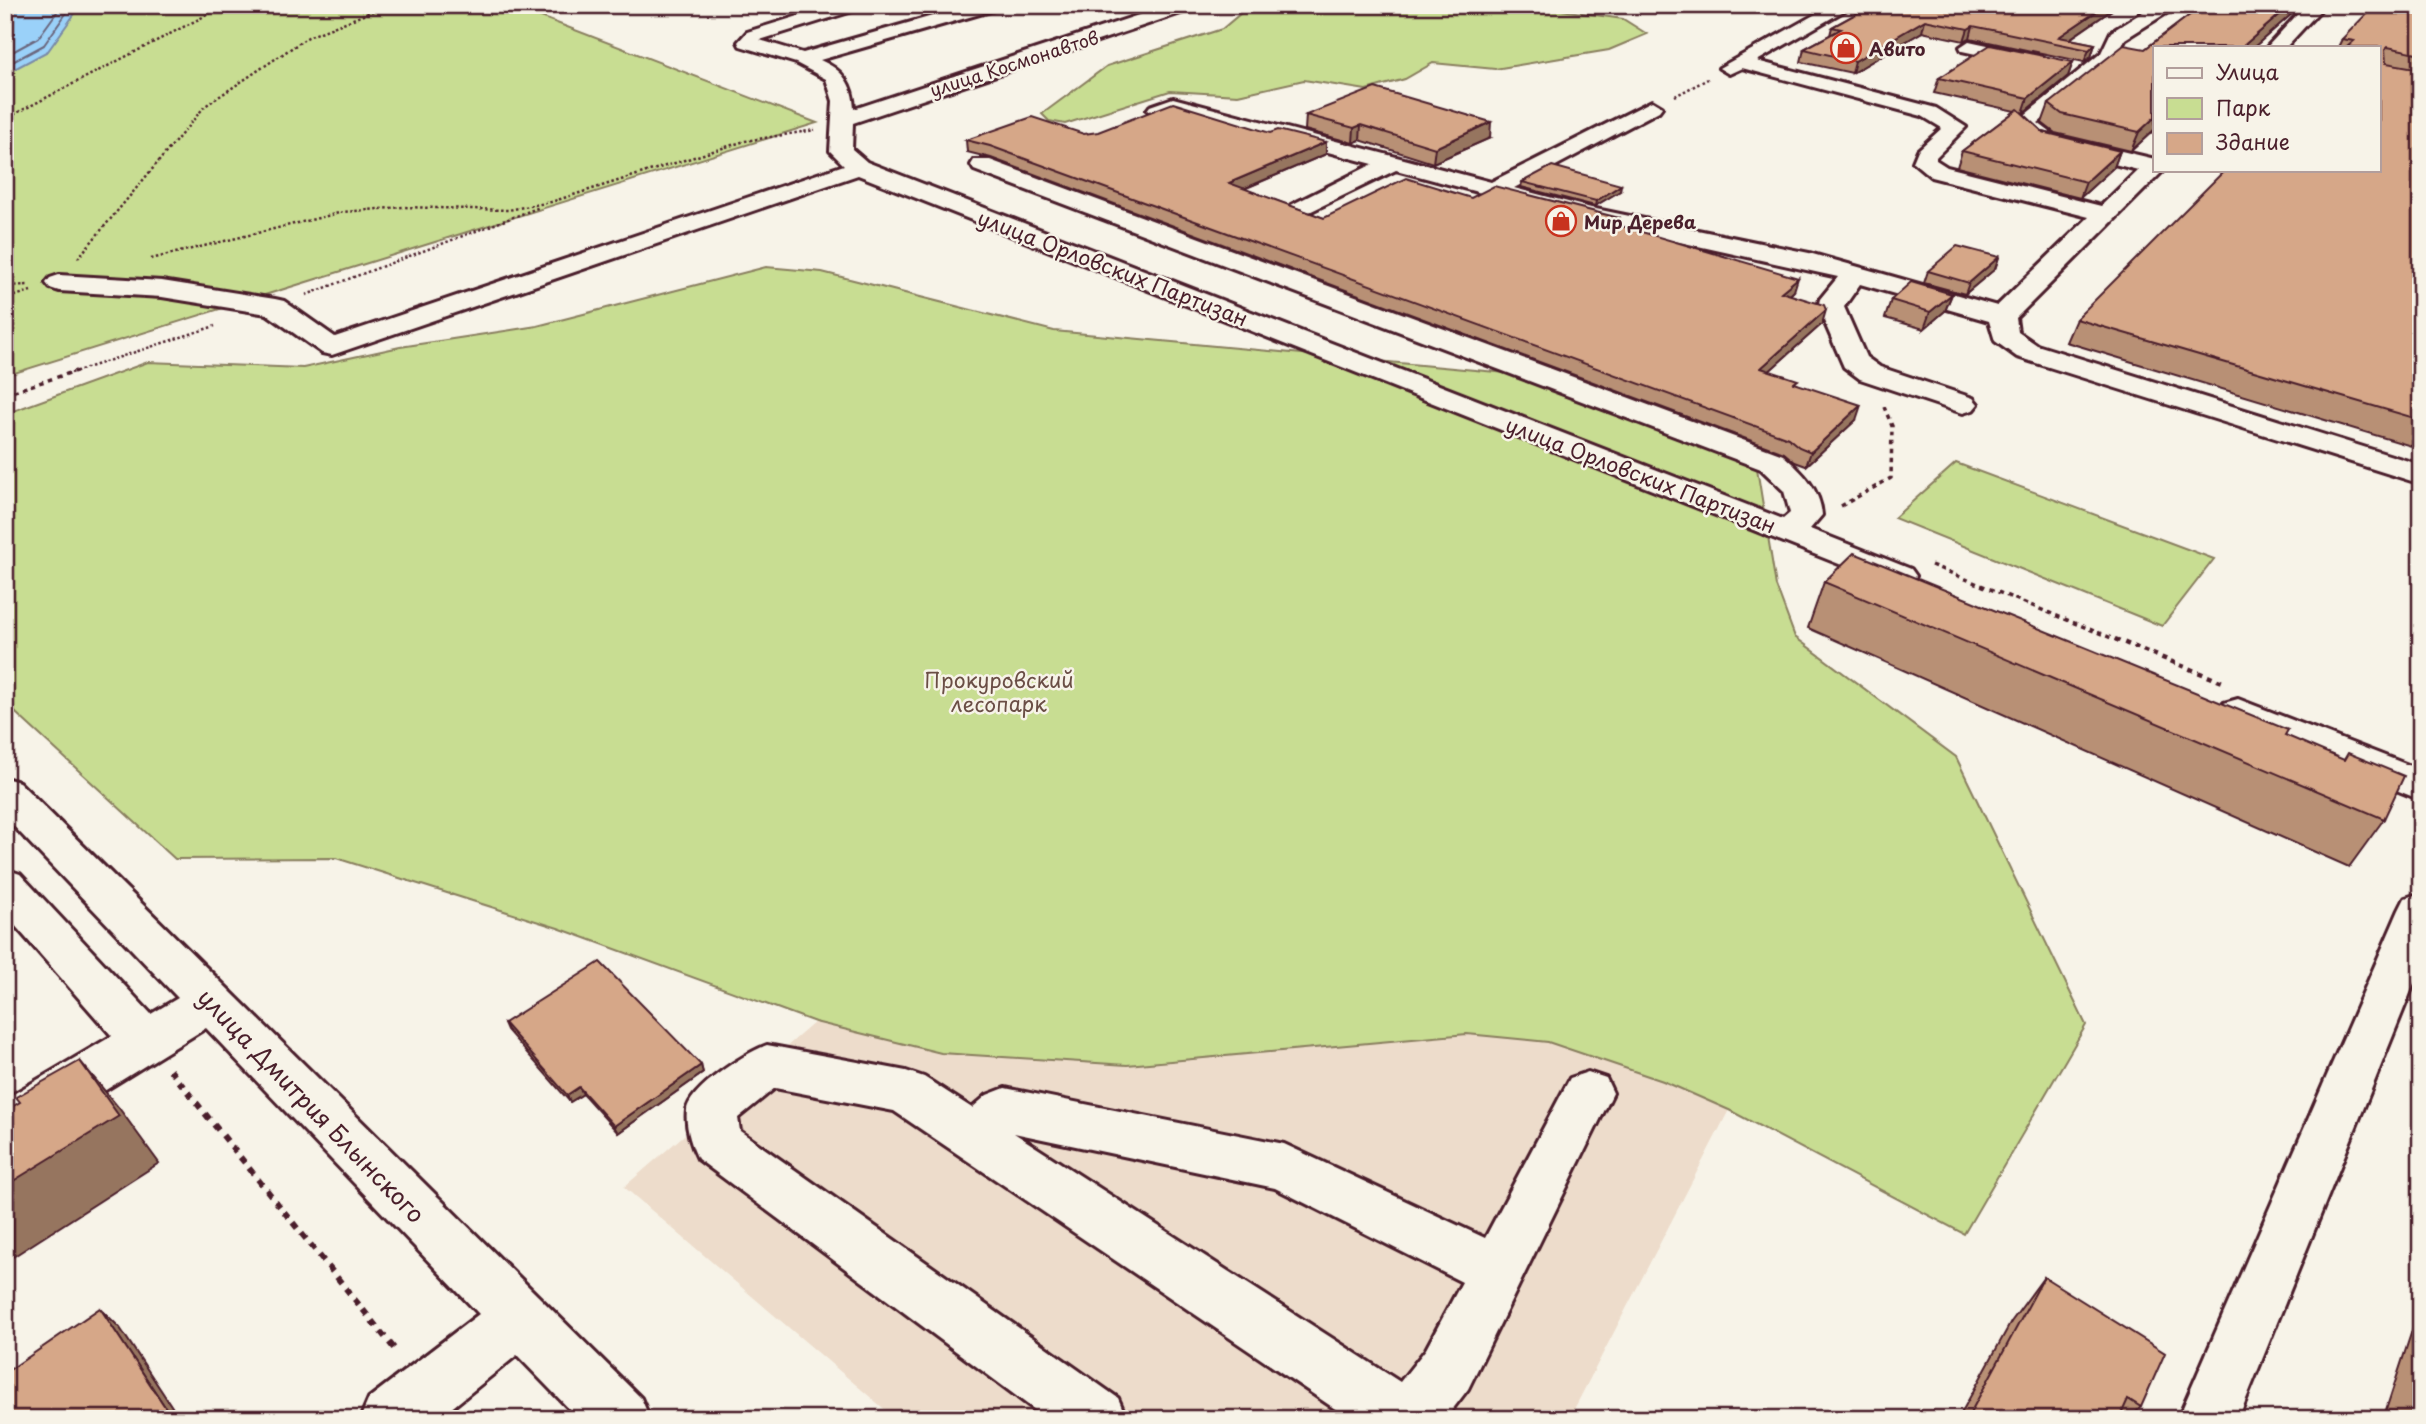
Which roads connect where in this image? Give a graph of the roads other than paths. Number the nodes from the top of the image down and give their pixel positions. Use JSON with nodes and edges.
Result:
{"nodes":[{"id":1,"x":853,"y":5,"type":"edge"},
{"id":2,"x":991,"y":5,"type":"edge"},
{"id":3,"x":1186,"y":5,"type":"edge"},
{"id":4,"x":1845,"y":5,"type":"edge"},
{"id":5,"x":2316,"y":5,"type":"edge"},
{"id":6,"x":2162,"y":8,"type":"dead end"},
{"id":7,"x":2277,"y":46,"type":"edge"},
{"id":8,"x":1969,"y":47,"type":"edge"},
{"id":9,"x":803,"y":59,"type":"junction"},
{"id":10,"x":2089,"y":72,"type":"junction"},
{"id":11,"x":1652,"y":107,"type":"road end"},
{"id":12,"x":1137,"y":118,"type":"edge"},
{"id":13,"x":841,"y":123,"type":"junction"},
{"id":14,"x":1393,"y":163,"type":"junction"},
{"id":15,"x":982,"y":165,"type":"edge"},
{"id":16,"x":2153,"y":166,"type":"edge"},
{"id":17,"x":859,"y":167,"type":"junction"},
{"id":18,"x":2153,"y":168,"type":"edge"},
{"id":19,"x":1492,"y":190,"type":"junction"},
{"id":20,"x":1299,"y":210,"type":"edge"},
{"id":21,"x":2106,"y":214,"type":"junction"},
{"id":22,"x":1855,"y":274,"type":"junction"},
{"id":23,"x":59,"y":283,"type":"road end"},
{"id":24,"x":2002,"y":316,"type":"junction"},
{"id":25,"x":1964,"y":404,"type":"dead end"},
{"id":26,"x":2421,"y":475,"type":"edge"},
{"id":27,"x":1797,"y":523,"type":"junction"},
{"id":28,"x":1919,"y":598,"type":"edge"},
{"id":29,"x":2204,"y":699,"type":"edge"},
{"id":30,"x":2421,"y":786,"type":"edge"},
{"id":31,"x":5,"y":792,"type":"edge"},
{"id":32,"x":5,"y":886,"type":"edge"},
{"id":33,"x":2421,"y":911,"type":"edge"},
{"id":34,"x":211,"y":1002,"type":"junction"},
{"id":35,"x":146,"y":1041,"type":"junction"},
{"id":36,"x":1588,"y":1093,"type":"dead end"},
{"id":37,"x":5,"y":1125,"type":"edge"},
{"id":38,"x":974,"y":1137,"type":"junction"},
{"id":39,"x":1497,"y":1272,"type":"junction"},
{"id":40,"x":520,"y":1317,"type":"junction"},
{"id":41,"x":409,"y":1404,"type":"edge"},
{"id":42,"x":620,"y":1419,"type":"edge"},
{"id":43,"x":1097,"y":1419,"type":"edge"},
{"id":44,"x":1406,"y":1419,"type":"edge"},
{"id":45,"x":2208,"y":1419,"type":"edge"}],
"edges":[{"from":1,"to":9,"type":"street"},
{"from":2,"to":9,"type":"street"},
{"from":3,"to":13,"type":"street","name":"улица Космонавтов"},
{"from":4,"to":21,"type":"street"},
{"from":5,"to":7,"type":"street"},
{"from":6,"to":10,"type":"street"},
{"from":8,"to":10,"type":"street"},
{"from":9,"to":13,"type":"street"},
{"from":10,"to":16,"type":"street"},
{"from":11,"to":19,"type":"street"},
{"from":12,"to":14,"type":"street"},
{"from":13,"to":17,"type":"street"},
{"from":14,"to":19,"type":"street"},
{"from":14,"to":20,"type":"street"},
{"from":15,"to":27,"type":"street"},
{"from":17,"to":23,"type":"street"},
{"from":17,"to":27,"type":"street","name":"улица Орловских Партизан"},
{"from":18,"to":21,"type":"street"},
{"from":19,"to":22,"type":"street"},
{"from":21,"to":24,"type":"street"},
{"from":22,"to":24,"type":"street"},
{"from":22,"to":25,"type":"street"},
{"from":24,"to":26,"type":"street"},
{"from":27,"to":28,"type":"street","name":"улица Орловских Партизан"},
{"from":29,"to":30,"type":"street"},
{"from":31,"to":34,"type":"street","name":"улица Дмитрия Блынского"},
{"from":32,"to":35,"type":"street"},
{"from":33,"to":45,"type":"street"},
{"from":34,"to":35,"type":"street"},
{"from":34,"to":40,"type":"street","name":"улица Дмитрия Блынского"},
{"from":35,"to":37,"type":"street"},
{"from":36,"to":39,"type":"street"},
{"from":38,"to":39,"type":"street"},
{"from":38,"to":43,"type":"street"},
{"from":38,"to":44,"type":"street"},
{"from":39,"to":44,"type":"street"},
{"from":40,"to":41,"type":"street"},
{"from":40,"to":42,"type":"street","name":"улица Дмитрия Блынского"}]}
